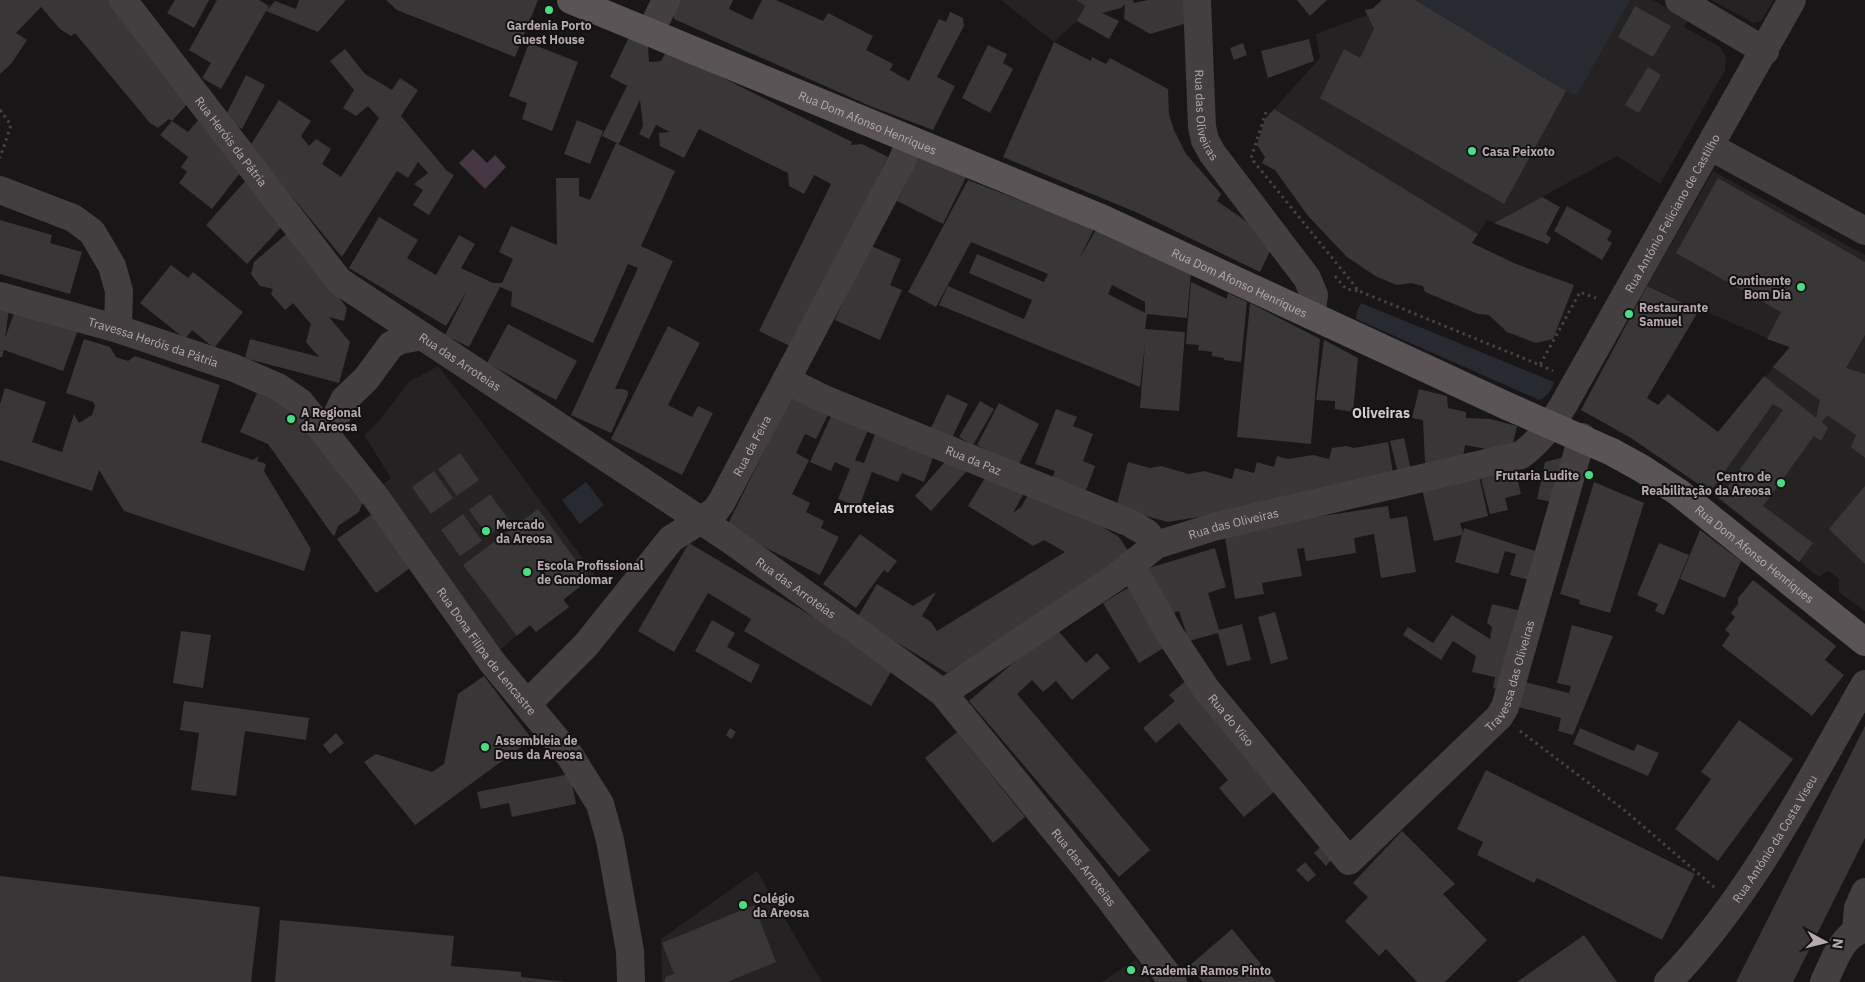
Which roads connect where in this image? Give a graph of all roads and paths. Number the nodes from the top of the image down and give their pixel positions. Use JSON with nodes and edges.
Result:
{"nodes":[{"id":1,"x":123,"y":0,"type":"edge"},
{"id":2,"x":571,"y":0,"type":"edge"},
{"id":3,"x":666,"y":0,"type":"edge"},
{"id":4,"x":1197,"y":0,"type":"edge"},
{"id":5,"x":1679,"y":0,"type":"edge"},
{"id":6,"x":1792,"y":0,"type":"edge"},
{"id":7,"x":650,"y":33,"type":"junction"},
{"id":8,"x":1765,"y":51,"type":"junction"},
{"id":9,"x":0,"y":110,"type":"edge"},
{"id":10,"x":1266,"y":112,"type":"dead end"},
{"id":11,"x":911,"y":140,"type":"junction"},
{"id":12,"x":1711,"y":147,"type":"junction"},
{"id":13,"x":0,"y":158,"type":"edge"},
{"id":14,"x":0,"y":190,"type":"edge"},
{"id":15,"x":1865,"y":231,"type":"edge"},
{"id":16,"x":339,"y":281,"type":"joint"},
{"id":17,"x":0,"y":296,"type":"edge"},
{"id":18,"x":1620,"y":306,"type":"junction"},
{"id":19,"x":1311,"y":315,"type":"junction"},
{"id":20,"x":118,"y":329,"type":"junction"},
{"id":21,"x":422,"y":336,"type":"junction"},
{"id":22,"x":786,"y":380,"type":"junction"},
{"id":23,"x":300,"y":402,"type":"joint"},
{"id":24,"x":336,"y":417,"type":"dead end"},
{"id":25,"x":1552,"y":424,"type":"junction"},
{"id":26,"x":1582,"y":437,"type":"junction"},
{"id":27,"x":700,"y":521,"type":"junction"},
{"id":28,"x":1156,"y":546,"type":"junction"},
{"id":29,"x":1131,"y":565,"type":"junction"},
{"id":30,"x":1865,"y":642,"type":"edge"},
{"id":31,"x":1865,"y":684,"type":"edge"},
{"id":32,"x":943,"y":693,"type":"junction"},
{"id":33,"x":528,"y":703,"type":"junction"},
{"id":34,"x":1499,"y":716,"type":"junction"},
{"id":35,"x":1349,"y":861,"type":"joint"},
{"id":36,"x":1865,"y":892,"type":"edge"},
{"id":37,"x":1732,"y":902,"type":"junction"},
{"id":38,"x":1861,"y":930,"type":"edge"},
{"id":39,"x":630,"y":982,"type":"edge"},
{"id":40,"x":1174,"y":982,"type":"edge"},
{"id":41,"x":1668,"y":982,"type":"edge"},
{"id":42,"x":1824,"y":982,"type":"edge"}],
"edges":[{"from":1,"to":16,"type":"street","name":"Rua Heróis da Pátria"},
{"from":2,"to":7,"type":"main road","name":"Rua Dom Afonso Henriques"},
{"from":3,"to":7,"type":"street"},
{"from":4,"to":19,"type":"street","name":"Rua das Oliveiras"},
{"from":5,"to":8,"type":"street"},
{"from":6,"to":8,"type":"street","name":"Rua António Feliciano de Castilho"},
{"from":7,"to":11,"type":"main road","name":"Rua Dom Afonso Henriques"},
{"from":8,"to":12,"type":"street","name":"Rua António Feliciano de Castilho"},
{"from":9,"to":13,"type":"path"},
{"from":10,"to":18,"type":"path"},
{"from":11,"to":19,"type":"main road","name":"Rua Dom Afonso Henriques"},
{"from":11,"to":22,"type":"street","name":"Rua da Feira"},
{"from":12,"to":15,"type":"street"},
{"from":12,"to":18,"type":"street","name":"Rua António Feliciano de Castilho"},
{"from":14,"to":20,"type":"street"},
{"from":16,"to":21,"type":"street","name":"Rua das Arroteias"},
{"from":17,"to":20,"type":"street","name":"Travessa Heróis da Pátria"},
{"from":18,"to":25,"type":"street","name":"Rua António Feliciano de Castilho"},
{"from":19,"to":25,"type":"main road","name":"Rua Dom Afonso Henriques"},
{"from":20,"to":23,"type":"street","name":"Travessa Heróis da Pátria"},
{"from":21,"to":24,"type":"street"},
{"from":21,"to":27,"type":"street","name":"Rua das Arroteias"},
{"from":22,"to":27,"type":"street","name":"Rua da Feira"},
{"from":22,"to":28,"type":"street","name":"Rua da Paz"},
{"from":23,"to":33,"type":"street","name":"Rua Dona Filipa de Lencastre"},
{"from":25,"to":26,"type":"main road","name":"Rua Dom Afonso Henriques"},
{"from":25,"to":28,"type":"street","name":"Rua das Oliveiras"},
{"from":26,"to":30,"type":"main road","name":"Rua Dom Afonso Henriques"},
{"from":26,"to":34,"type":"street","name":"Travessa das Oliveiras"},
{"from":27,"to":32,"type":"street","name":"Rua das Arroteias"},
{"from":27,"to":33,"type":"street","name":"Rua da Feira"},
{"from":28,"to":29,"type":"street","name":"Rua das Oliveiras"},
{"from":29,"to":32,"type":"street","name":"Rua das Oliveiras"},
{"from":29,"to":35,"type":"street","name":"Rua do Viso"},
{"from":31,"to":37,"type":"street","name":"Rua António da Costa Viseu"},
{"from":32,"to":40,"type":"street","name":"Rua das Arroteias"},
{"from":33,"to":39,"type":"street","name":"Rua Dona Filipa de Lencastre"},
{"from":34,"to":35,"type":"street","name":"Travessa das Oliveiras"},
{"from":34,"to":37,"type":"path"},
{"from":36,"to":38,"type":"street"},
{"from":37,"to":41,"type":"street","name":"Rua António da Costa Viseu"},
{"from":38,"to":42,"type":"street"}]}
